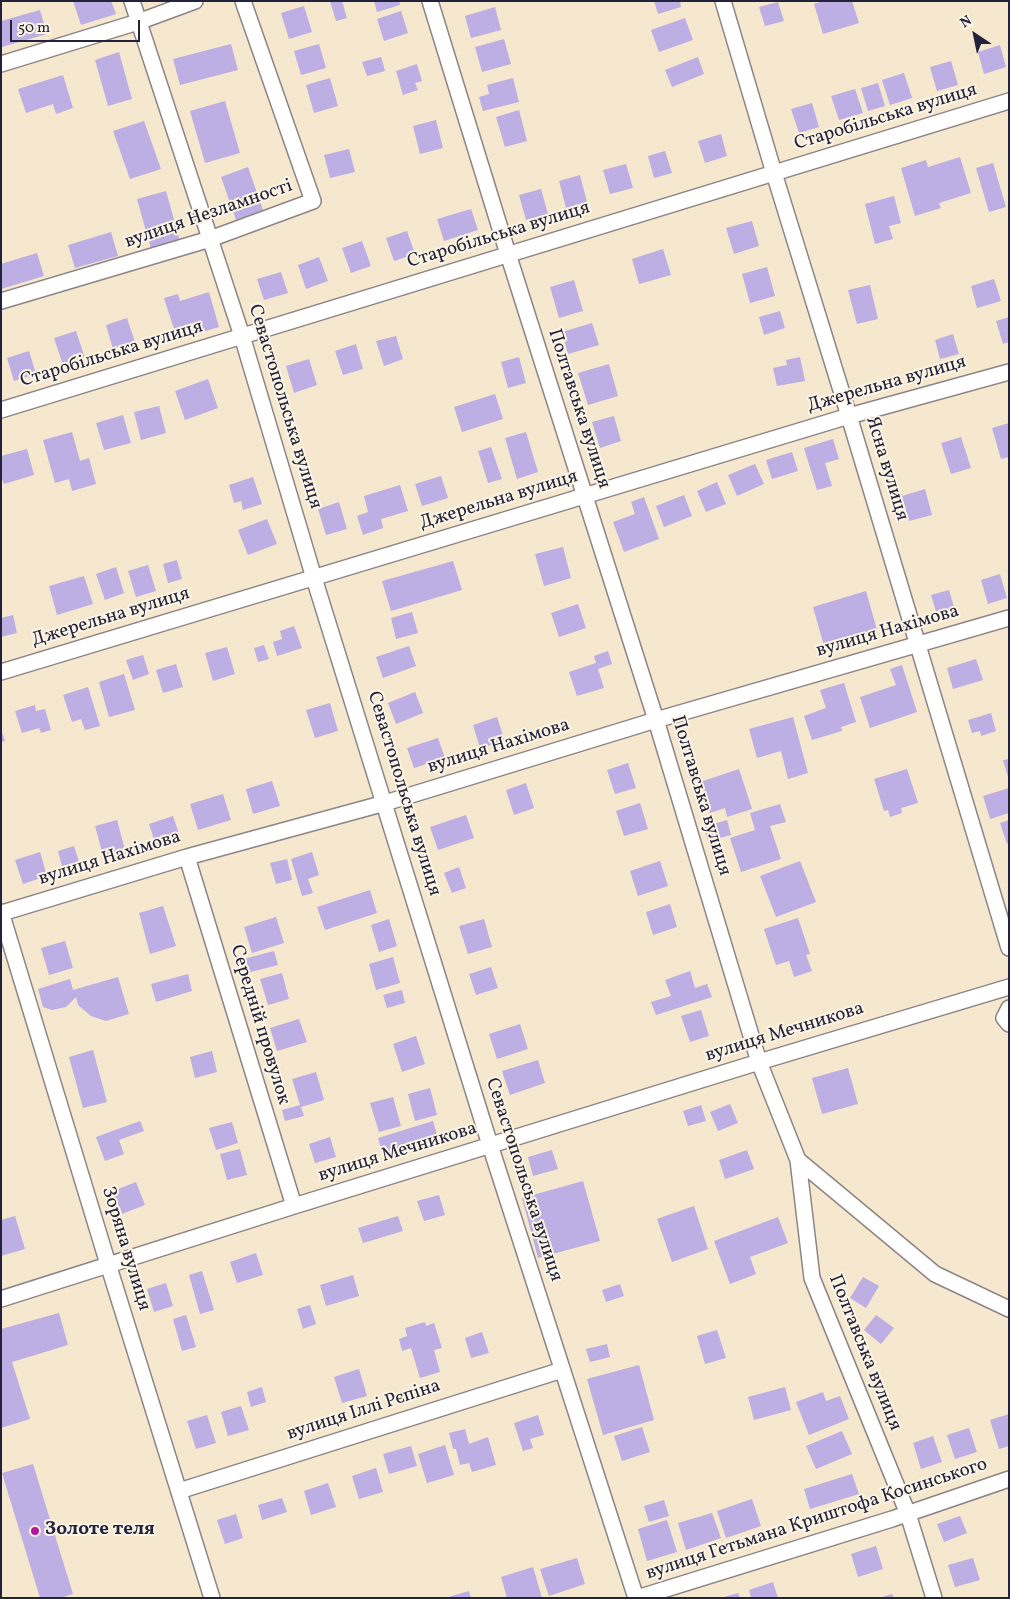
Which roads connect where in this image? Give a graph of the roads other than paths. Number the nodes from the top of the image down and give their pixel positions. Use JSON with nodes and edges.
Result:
{"nodes":[{"id":1,"x":132,"y":1,"type":"edge"},
{"id":2,"x":195,"y":1,"type":"edge"},
{"id":3,"x":243,"y":1,"type":"edge"},
{"id":4,"x":430,"y":1,"type":"edge"},
{"id":5,"x":724,"y":1,"type":"edge"},
{"id":6,"x":138,"y":22,"type":"junction"},
{"id":7,"x":1,"y":64,"type":"edge"},
{"id":8,"x":1009,"y":101,"type":"edge"},
{"id":9,"x":774,"y":173,"type":"junction"},
{"id":10,"x":210,"y":239,"type":"junction"},
{"id":11,"x":508,"y":254,"type":"junction"},
{"id":12,"x":1,"y":301,"type":"edge"},
{"id":13,"x":242,"y":336,"type":"junction"},
{"id":14,"x":1009,"y":372,"type":"edge"},
{"id":15,"x":1,"y":410,"type":"edge"},
{"id":16,"x":849,"y":416,"type":"junction"},
{"id":17,"x":585,"y":496,"type":"junction"},
{"id":18,"x":314,"y":578,"type":"junction"},
{"id":19,"x":1009,"y":618,"type":"edge"},
{"id":20,"x":918,"y":644,"type":"junction"},
{"id":21,"x":1,"y":672,"type":"edge"},
{"id":22,"x":656,"y":720,"type":"junction"},
{"id":23,"x":385,"y":803,"type":"junction"},
{"id":24,"x":187,"y":856,"type":"junction"},
{"id":25,"x":2,"y":913,"type":"edge"},
{"id":26,"x":1009,"y":948,"type":"edge"},
{"id":27,"x":1009,"y":987,"type":"edge"},
{"id":28,"x":1009,"y":1008,"type":"edge"},
{"id":29,"x":1009,"y":1024,"type":"edge"},
{"id":30,"x":759,"y":1062,"type":"junction"},
{"id":31,"x":490,"y":1145,"type":"junction"},
{"id":32,"x":798,"y":1160,"type":"junction"},
{"id":33,"x":294,"y":1206,"type":"junction"},
{"id":34,"x":108,"y":1264,"type":"junction"},
{"id":35,"x":1,"y":1299,"type":"edge"},
{"id":36,"x":1009,"y":1309,"type":"edge"},
{"id":37,"x":562,"y":1370,"type":"junction"},
{"id":38,"x":1009,"y":1479,"type":"edge"},
{"id":39,"x":179,"y":1491,"type":"junction"},
{"id":40,"x":908,"y":1514,"type":"junction"},
{"id":41,"x":212,"y":1598,"type":"edge"},
{"id":42,"x":637,"y":1598,"type":"edge"},
{"id":43,"x":934,"y":1598,"type":"edge"}],
"edges":[{"from":1,"to":6,"type":"street","name":"Севастопольська вулиця"},
{"from":2,"to":6,"type":"street"},
{"from":3,"to":10,"type":"street","name":"вулиця Незламності"},
{"from":4,"to":11,"type":"street","name":"Полтавська вулиця"},
{"from":5,"to":9,"type":"street","name":"Ясна вулиця"},
{"from":6,"to":7,"type":"street"},
{"from":6,"to":10,"type":"street","name":"Севастопольська вулиця"},
{"from":8,"to":9,"type":"street","name":"Старобільська вулиця"},
{"from":9,"to":11,"type":"street","name":"Старобільська вулиця"},
{"from":9,"to":16,"type":"street","name":"Ясна вулиця"},
{"from":10,"to":12,"type":"street","name":"вулиця Незламності"},
{"from":10,"to":13,"type":"street","name":"Севастопольська вулиця"},
{"from":11,"to":13,"type":"street","name":"Старобільська вулиця"},
{"from":11,"to":17,"type":"street","name":"Полтавська вулиця"},
{"from":13,"to":15,"type":"street","name":"Старобільська вулиця"},
{"from":13,"to":18,"type":"street","name":"Севастопольська вулиця"},
{"from":14,"to":16,"type":"street","name":"Джерельна вулиця"},
{"from":16,"to":17,"type":"street","name":"Джерельна вулиця"},
{"from":16,"to":20,"type":"street","name":"Ясна вулиця"},
{"from":17,"to":18,"type":"street","name":"Джерельна вулиця"},
{"from":17,"to":22,"type":"street","name":"Полтавська вулиця"},
{"from":18,"to":21,"type":"street","name":"Джерельна вулиця"},
{"from":18,"to":23,"type":"street","name":"Севастопольська вулиця"},
{"from":19,"to":20,"type":"street","name":"вулиця Нахімова"},
{"from":20,"to":22,"type":"street","name":"вулиця Нахімова"},
{"from":20,"to":26,"type":"street","name":"Ясна вулиця"},
{"from":22,"to":23,"type":"street","name":"вулиця Нахімова"},
{"from":22,"to":30,"type":"street","name":"Полтавська вулиця"},
{"from":23,"to":24,"type":"street","name":"вулиця Нахімова"},
{"from":23,"to":31,"type":"street","name":"Севастопольська вулиця"},
{"from":24,"to":25,"type":"street","name":"вулиця Нахімова"},
{"from":24,"to":33,"type":"street","name":"Середній провулок"},
{"from":25,"to":34,"type":"street","name":"Зоряна вулиця"},
{"from":27,"to":30,"type":"street","name":"вулиця Мечникова"},
{"from":28,"to":29,"type":"street"},
{"from":30,"to":31,"type":"street","name":"вулиця Мечникова"},
{"from":30,"to":32,"type":"street","name":"Полтавська вулиця"},
{"from":31,"to":33,"type":"street","name":"вулиця Мечникова"},
{"from":31,"to":37,"type":"street","name":"Севастопольська вулиця"},
{"from":32,"to":36,"type":"street"},
{"from":32,"to":40,"type":"street","name":"Полтавська вулиця"},
{"from":33,"to":34,"type":"street","name":"вулиця Мечникова"},
{"from":34,"to":35,"type":"street","name":"вулиця Мечникова"},
{"from":34,"to":39,"type":"street","name":"Зоряна вулиця"},
{"from":37,"to":39,"type":"street","name":"вулиця Іллі Рєпіна"},
{"from":37,"to":42,"type":"street","name":"Севастопольська вулиця"},
{"from":38,"to":40,"type":"street","name":"вулиця Гетьмана Криштофа Косинського"},
{"from":39,"to":41,"type":"street","name":"Зоряна вулиця"},
{"from":40,"to":42,"type":"street","name":"вулиця Гетьмана Криштофа Косинського"},
{"from":40,"to":43,"type":"street","name":"Полтавська вулиця"}]}
